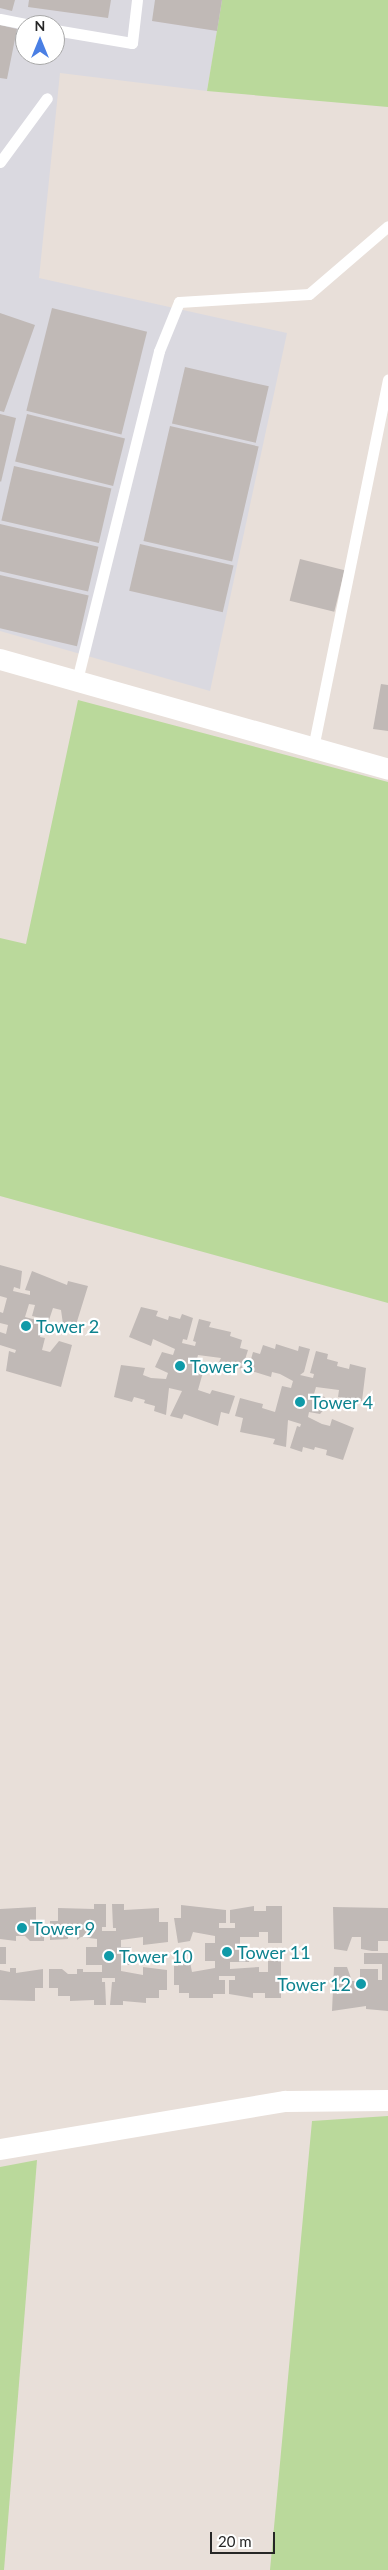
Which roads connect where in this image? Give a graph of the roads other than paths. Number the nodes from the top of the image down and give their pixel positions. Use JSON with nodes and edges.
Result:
{"nodes":[{"id":1,"x":137,"y":0,"type":"edge"},
{"id":2,"x":0,"y":18,"type":"edge"},
{"id":3,"x":15,"y":22,"type":"edge"},
{"id":4,"x":65,"y":32,"type":"edge"},
{"id":5,"x":47,"y":98,"type":"dead end"},
{"id":6,"x":0,"y":162,"type":"edge"},
{"id":7,"x":388,"y":226,"type":"edge"},
{"id":8,"x":388,"y":380,"type":"edge"},
{"id":9,"x":0,"y":659,"type":"edge"},
{"id":10,"x":77,"y":680,"type":"junction"},
{"id":11,"x":313,"y":748,"type":"junction"},
{"id":12,"x":388,"y":769,"type":"edge"},
{"id":13,"x":388,"y":2100,"type":"edge"},
{"id":14,"x":0,"y":2149,"type":"edge"}],
"edges":[{"from":1,"to":4,"type":"lane"},
{"from":2,"to":3,"type":"lane"},
{"from":5,"to":6,"type":"lane"},
{"from":7,"to":10,"type":"lane"},
{"from":8,"to":11,"type":"lane"},
{"from":9,"to":10,"type":"street"},
{"from":10,"to":11,"type":"street"},
{"from":11,"to":12,"type":"street"},
{"from":13,"to":14,"type":"street"}]}
